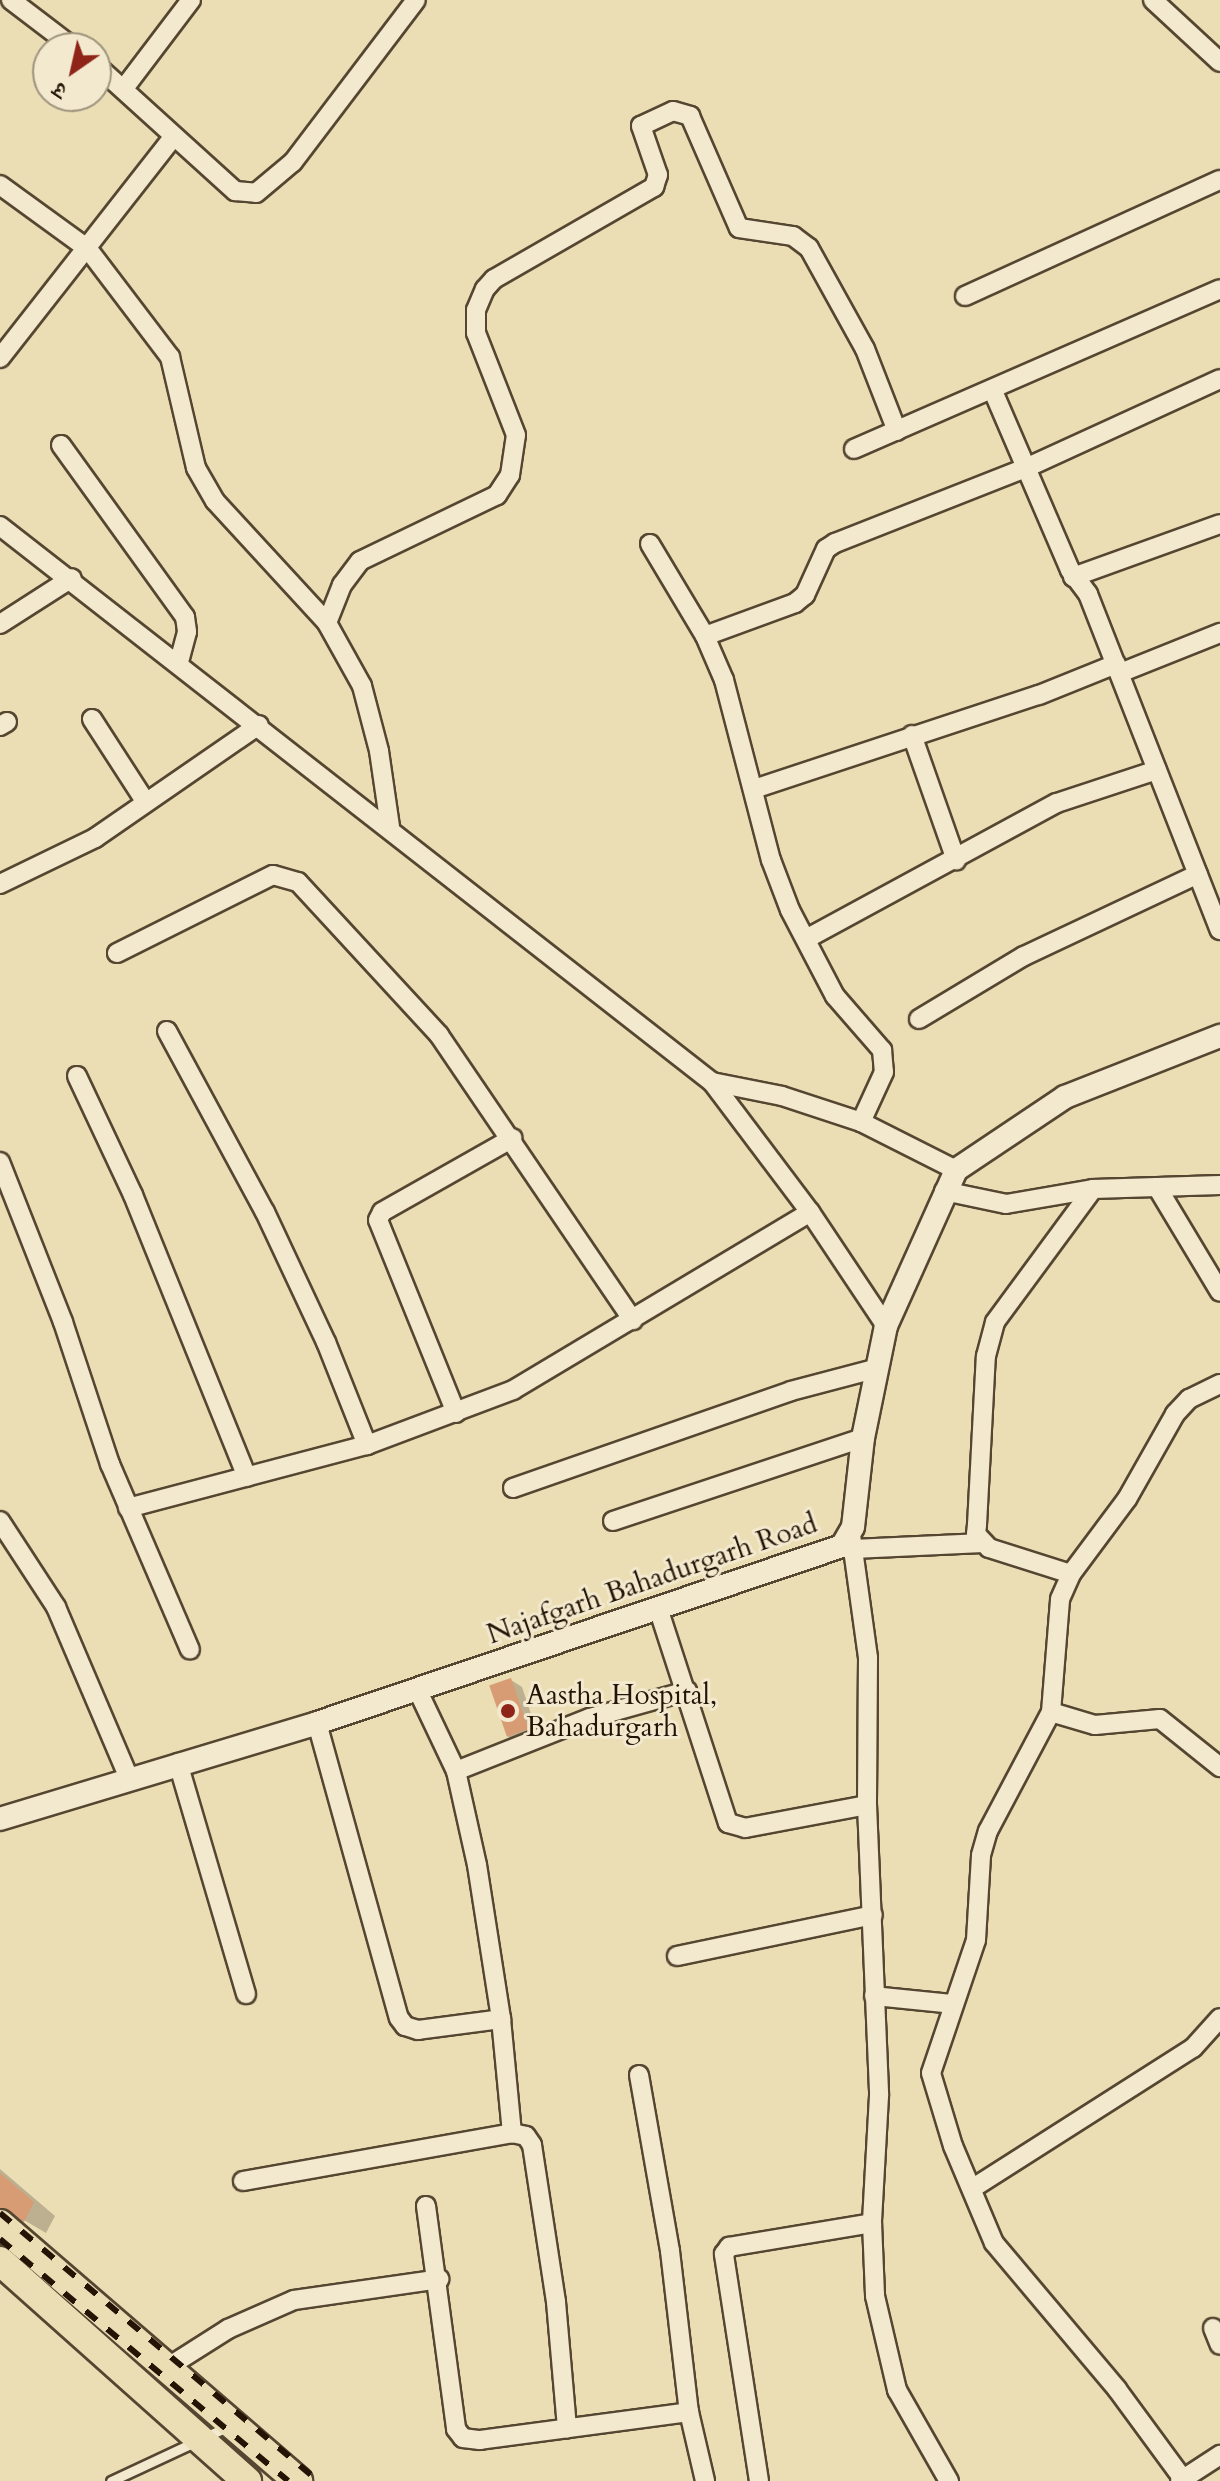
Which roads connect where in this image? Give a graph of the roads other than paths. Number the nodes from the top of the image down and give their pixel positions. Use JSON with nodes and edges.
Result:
{"nodes":[{"id":1,"x":11,"y":0,"type":"edge"},
{"id":2,"x":191,"y":0,"type":"edge"},
{"id":3,"x":416,"y":0,"type":"edge"},
{"id":4,"x":1153,"y":0,"type":"edge"},
{"id":5,"x":53,"y":32,"type":"edge"},
{"id":6,"x":1220,"y":62,"type":"edge"},
{"id":7,"x":112,"y":77,"type":"edge"},
{"id":8,"x":125,"y":87,"type":"junction"},
{"id":9,"x":172,"y":139,"type":"junction"},
{"id":10,"x":1220,"y":180,"type":"edge"},
{"id":11,"x":0,"y":185,"type":"edge"},
{"id":12,"x":88,"y":249,"type":"junction"},
{"id":13,"x":1220,"y":289,"type":"edge"},
{"id":14,"x":965,"y":296,"type":"dead end"},
{"id":15,"x":0,"y":358,"type":"edge"},
{"id":16,"x":1220,"y":379,"type":"edge"},
{"id":17,"x":993,"y":391,"type":"junction"},
{"id":18,"x":897,"y":431,"type":"junction"},
{"id":19,"x":61,"y":445,"type":"dead end"},
{"id":20,"x":854,"y":449,"type":"dead end"},
{"id":21,"x":1028,"y":467,"type":"junction"},
{"id":22,"x":1220,"y":524,"type":"edge"},
{"id":23,"x":0,"y":526,"type":"edge"},
{"id":24,"x":650,"y":544,"type":"dead end"},
{"id":25,"x":1073,"y":577,"type":"junction"},
{"id":26,"x":72,"y":578,"type":"junction"},
{"id":27,"x":327,"y":623,"type":"junction"},
{"id":28,"x":0,"y":624,"type":"edge"},
{"id":29,"x":1220,"y":633,"type":"edge"},
{"id":30,"x":705,"y":636,"type":"junction"},
{"id":31,"x":179,"y":662,"type":"junction"},
{"id":32,"x":1118,"y":669,"type":"junction"},
{"id":33,"x":92,"y":719,"type":"dead end"},
{"id":34,"x":259,"y":725,"type":"junction"},
{"id":35,"x":912,"y":735,"type":"junction"},
{"id":36,"x":1157,"y":770,"type":"junction"},
{"id":37,"x":754,"y":789,"type":"junction"},
{"id":38,"x":145,"y":801,"type":"junction"},
{"id":39,"x":390,"y":826,"type":"junction"},
{"id":40,"x":956,"y":860,"type":"junction"},
{"id":41,"x":1198,"y":874,"type":"junction"},
{"id":42,"x":0,"y":884,"type":"edge"},
{"id":43,"x":1220,"y":930,"type":"edge"},
{"id":44,"x":806,"y":939,"type":"junction"},
{"id":45,"x":117,"y":953,"type":"dead end"},
{"id":46,"x":919,"y":1019,"type":"dead end"},
{"id":47,"x":167,"y":1031,"type":"dead end"},
{"id":48,"x":1220,"y":1036,"type":"edge"},
{"id":49,"x":77,"y":1076,"type":"dead end"},
{"id":50,"x":712,"y":1082,"type":"junction"},
{"id":51,"x":861,"y":1122,"type":"junction"},
{"id":52,"x":513,"y":1138,"type":"junction"},
{"id":53,"x":0,"y":1162,"type":"edge"},
{"id":54,"x":956,"y":1170,"type":"junction"},
{"id":55,"x":1220,"y":1185,"type":"edge"},
{"id":56,"x":1157,"y":1187,"type":"junction"},
{"id":57,"x":1093,"y":1189,"type":"junction"},
{"id":58,"x":944,"y":1191,"type":"junction"},
{"id":59,"x":810,"y":1212,"type":"junction"},
{"id":60,"x":1220,"y":1292,"type":"edge"},
{"id":61,"x":633,"y":1320,"type":"junction"},
{"id":62,"x":886,"y":1326,"type":"junction"},
{"id":63,"x":874,"y":1369,"type":"junction"},
{"id":64,"x":1220,"y":1384,"type":"edge"},
{"id":65,"x":456,"y":1413,"type":"junction"},
{"id":66,"x":863,"y":1438,"type":"junction"},
{"id":67,"x":367,"y":1445,"type":"junction"},
{"id":68,"x":247,"y":1477,"type":"junction"},
{"id":69,"x":513,"y":1488,"type":"dead end"},
{"id":70,"x":128,"y":1508,"type":"junction"},
{"id":71,"x":0,"y":1521,"type":"edge"},
{"id":72,"x":613,"y":1521,"type":"dead end"},
{"id":73,"x":852,"y":1542,"type":"junction"},
{"id":74,"x":983,"y":1543,"type":"junction"},
{"id":75,"x":1071,"y":1574,"type":"junction"},
{"id":76,"x":659,"y":1611,"type":"junction"},
{"id":77,"x":190,"y":1650,"type":"dead end"},
{"id":78,"x":417,"y":1689,"type":"junction"},
{"id":79,"x":687,"y":1691,"type":"junction"},
{"id":80,"x":1051,"y":1712,"type":"junction"},
{"id":81,"x":317,"y":1723,"type":"junction"},
{"id":82,"x":178,"y":1763,"type":"junction"},
{"id":83,"x":1220,"y":1767,"type":"edge"},
{"id":84,"x":456,"y":1771,"type":"junction"},
{"id":85,"x":129,"y":1778,"type":"junction"},
{"id":86,"x":867,"y":1805,"type":"junction"},
{"id":87,"x":0,"y":1819,"type":"edge"},
{"id":88,"x":873,"y":1915,"type":"junction"},
{"id":89,"x":677,"y":1956,"type":"dead end"},
{"id":90,"x":246,"y":1994,"type":"dead end"},
{"id":91,"x":874,"y":1996,"type":"junction"},
{"id":92,"x":953,"y":2004,"type":"junction"},
{"id":93,"x":1220,"y":2018,"type":"edge"},
{"id":94,"x":501,"y":2019,"type":"junction"},
{"id":95,"x":639,"y":2075,"type":"dead end"},
{"id":96,"x":512,"y":2133,"type":"junction"},
{"id":97,"x":243,"y":2181,"type":"dead end"},
{"id":98,"x":973,"y":2188,"type":"junction"},
{"id":99,"x":426,"y":2206,"type":"dead end"},
{"id":100,"x":872,"y":2223,"type":"junction"},
{"id":101,"x":0,"y":2224,"type":"edge"},
{"id":102,"x":0,"y":2261,"type":"edge"},
{"id":103,"x":439,"y":2279,"type":"junction"},
{"id":104,"x":165,"y":2369,"type":"junction"},
{"id":105,"x":689,"y":2412,"type":"junction"},
{"id":106,"x":231,"y":2424,"type":"junction"},
{"id":107,"x":567,"y":2429,"type":"junction"},
{"id":108,"x":202,"y":2442,"type":"junction"},
{"id":109,"x":1220,"y":2455,"type":"edge"},
{"id":110,"x":1182,"y":2480,"type":"edge"},
{"id":111,"x":111,"y":2481,"type":"edge"},
{"id":112,"x":247,"y":2481,"type":"edge"},
{"id":113,"x":298,"y":2481,"type":"edge"},
{"id":114,"x":705,"y":2481,"type":"edge"},
{"id":115,"x":759,"y":2481,"type":"edge"},
{"id":116,"x":949,"y":2481,"type":"edge"}],
"edges":[{"from":1,"to":5,"type":"street"},
{"from":2,"to":8,"type":"street"},
{"from":3,"to":9,"type":"street"},
{"from":4,"to":6,"type":"street"},
{"from":7,"to":8,"type":"street"},
{"from":8,"to":9,"type":"street"},
{"from":9,"to":12,"type":"street"},
{"from":10,"to":14,"type":"street"},
{"from":11,"to":12,"type":"street"},
{"from":12,"to":15,"type":"street"},
{"from":12,"to":27,"type":"street"},
{"from":13,"to":17,"type":"street"},
{"from":16,"to":21,"type":"street"},
{"from":17,"to":18,"type":"street"},
{"from":17,"to":21,"type":"street"},
{"from":18,"to":20,"type":"street"},
{"from":18,"to":27,"type":"street"},
{"from":19,"to":31,"type":"street"},
{"from":21,"to":25,"type":"street"},
{"from":21,"to":30,"type":"street"},
{"from":22,"to":25,"type":"street"},
{"from":23,"to":26,"type":"street"},
{"from":24,"to":30,"type":"street"},
{"from":25,"to":32,"type":"street"},
{"from":26,"to":28,"type":"street"},
{"from":26,"to":31,"type":"street"},
{"from":27,"to":39,"type":"street"},
{"from":29,"to":32,"type":"street"},
{"from":30,"to":37,"type":"street"},
{"from":31,"to":34,"type":"street"},
{"from":32,"to":35,"type":"street"},
{"from":32,"to":36,"type":"street"},
{"from":33,"to":38,"type":"street"},
{"from":34,"to":38,"type":"street"},
{"from":34,"to":39,"type":"street"},
{"from":35,"to":37,"type":"street"},
{"from":35,"to":40,"type":"street"},
{"from":36,"to":40,"type":"street"},
{"from":36,"to":41,"type":"street"},
{"from":37,"to":44,"type":"street"},
{"from":38,"to":42,"type":"street"},
{"from":39,"to":50,"type":"street"},
{"from":40,"to":44,"type":"street"},
{"from":41,"to":43,"type":"street"},
{"from":41,"to":46,"type":"street"},
{"from":44,"to":51,"type":"street"},
{"from":45,"to":52,"type":"street"},
{"from":47,"to":67,"type":"street"},
{"from":48,"to":54,"type":"street","name":"Najafgarh Bahadurgarh Road"},
{"from":49,"to":68,"type":"street"},
{"from":50,"to":51,"type":"street"},
{"from":50,"to":59,"type":"street"},
{"from":51,"to":54,"type":"street"},
{"from":52,"to":61,"type":"street"},
{"from":52,"to":65,"type":"street"},
{"from":53,"to":70,"type":"street"},
{"from":54,"to":58,"type":"street","name":"Najafgarh Bahadurgarh Road"},
{"from":55,"to":56,"type":"street"},
{"from":56,"to":57,"type":"street"},
{"from":56,"to":60,"type":"street"},
{"from":57,"to":58,"type":"street"},
{"from":57,"to":74,"type":"street"},
{"from":58,"to":62,"type":"street","name":"Najafgarh Bahadurgarh Road"},
{"from":59,"to":61,"type":"street"},
{"from":59,"to":62,"type":"street"},
{"from":61,"to":65,"type":"street"},
{"from":62,"to":63,"type":"street","name":"Najafgarh Bahadurgarh Road"},
{"from":63,"to":66,"type":"street","name":"Najafgarh Bahadurgarh Road"},
{"from":63,"to":69,"type":"street"},
{"from":64,"to":75,"type":"street"},
{"from":65,"to":67,"type":"street"},
{"from":66,"to":72,"type":"street"},
{"from":66,"to":73,"type":"street","name":"Najafgarh Bahadurgarh Road"},
{"from":67,"to":68,"type":"street"},
{"from":68,"to":70,"type":"street"},
{"from":70,"to":77,"type":"street"},
{"from":71,"to":85,"type":"street"},
{"from":73,"to":74,"type":"street"},
{"from":73,"to":76,"type":"street","name":"Najafgarh Bahadurgarh Road"},
{"from":73,"to":86,"type":"street"},
{"from":74,"to":75,"type":"street"},
{"from":75,"to":80,"type":"street"},
{"from":76,"to":78,"type":"street","name":"Najafgarh Bahadurgarh Road"},
{"from":76,"to":79,"type":"street"},
{"from":78,"to":81,"type":"street","name":"Najafgarh Bahadurgarh Road"},
{"from":78,"to":84,"type":"street"},
{"from":79,"to":84,"type":"street"},
{"from":79,"to":86,"type":"street"},
{"from":80,"to":83,"type":"street"},
{"from":80,"to":92,"type":"street"},
{"from":81,"to":82,"type":"street","name":"Najafgarh Bahadurgarh Road"},
{"from":81,"to":94,"type":"street"},
{"from":82,"to":85,"type":"street","name":"Najafgarh Bahadurgarh Road"},
{"from":82,"to":90,"type":"street"},
{"from":84,"to":94,"type":"street"},
{"from":85,"to":87,"type":"street","name":"Najafgarh Bahadurgarh Road"},
{"from":86,"to":88,"type":"street"},
{"from":88,"to":89,"type":"street"},
{"from":88,"to":91,"type":"street"},
{"from":91,"to":92,"type":"street"},
{"from":91,"to":100,"type":"street"},
{"from":92,"to":98,"type":"street"},
{"from":93,"to":98,"type":"street"},
{"from":94,"to":96,"type":"street"},
{"from":95,"to":105,"type":"street"},
{"from":96,"to":97,"type":"street"},
{"from":96,"to":107,"type":"street"},
{"from":98,"to":110,"type":"street"},
{"from":99,"to":103,"type":"street"},
{"from":100,"to":115,"type":"street"},
{"from":100,"to":116,"type":"street"},
{"from":101,"to":104,"type":"main road"},
{"from":102,"to":108,"type":"main road"},
{"from":103,"to":104,"type":"street"},
{"from":103,"to":107,"type":"street"},
{"from":104,"to":106,"type":"main road"},
{"from":105,"to":107,"type":"street"},
{"from":105,"to":114,"type":"street"},
{"from":106,"to":108,"type":"lane"},
{"from":106,"to":113,"type":"main road"},
{"from":108,"to":111,"type":"lane"},
{"from":108,"to":112,"type":"main road"},
{"from":109,"to":110,"type":"street"}]}
